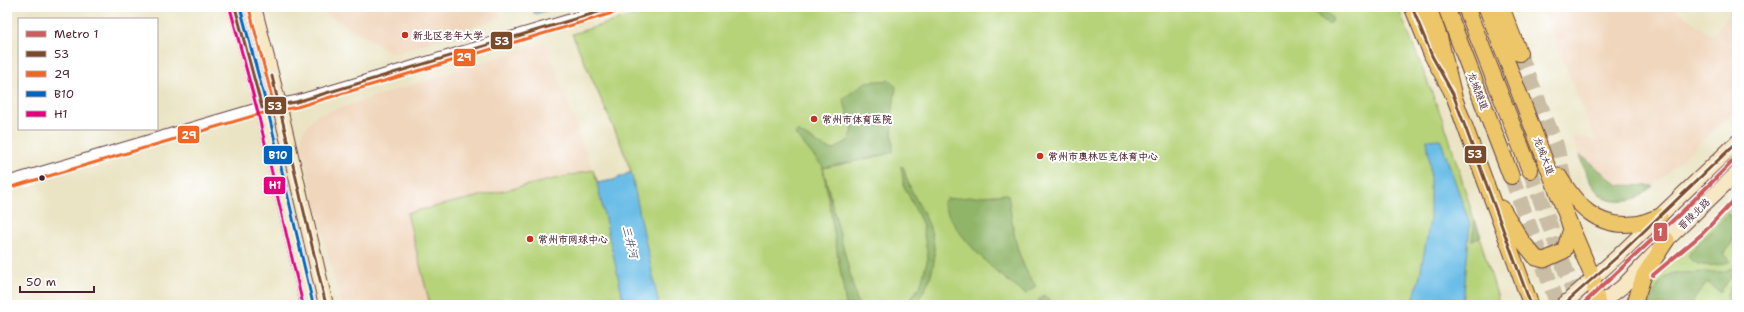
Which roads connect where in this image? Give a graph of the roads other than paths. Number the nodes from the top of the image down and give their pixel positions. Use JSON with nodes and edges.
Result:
{"nodes":[{"id":1,"x":235,"y":7,"type":"edge"},
{"id":2,"x":254,"y":7,"type":"edge"},
{"id":3,"x":616,"y":7,"type":"edge"},
{"id":4,"x":1412,"y":7,"type":"edge"},
{"id":5,"x":1428,"y":7,"type":"edge"},
{"id":6,"x":1446,"y":7,"type":"edge"},
{"id":7,"x":1466,"y":7,"type":"edge"},
{"id":8,"x":1486,"y":7,"type":"edge"},
{"id":9,"x":1502,"y":7,"type":"edge"},
{"id":10,"x":1520,"y":53,"type":"tunnel mouth"},
{"id":11,"x":1453,"y":94,"type":"junction"},
{"id":12,"x":279,"y":104,"type":"junction"},
{"id":13,"x":262,"y":108,"type":"junction"},
{"id":14,"x":1737,"y":142,"type":"edge"},
{"id":15,"x":1540,"y":144,"type":"junction"},
{"id":16,"x":1530,"y":170,"type":"tunnel mouth"},
{"id":17,"x":1737,"y":173,"type":"edge"},
{"id":18,"x":1483,"y":175,"type":"junction"},
{"id":19,"x":1511,"y":176,"type":"tunnel mouth"},
{"id":20,"x":7,"y":183,"type":"edge"},
{"id":21,"x":1567,"y":216,"type":"junction"},
{"id":22,"x":1660,"y":216,"type":"junction"},
{"id":23,"x":1667,"y":240,"type":"junction"},
{"id":24,"x":1593,"y":278,"type":"junction"},
{"id":25,"x":308,"y":305,"type":"edge"},
{"id":26,"x":326,"y":305,"type":"edge"},
{"id":27,"x":1530,"y":305,"type":"edge"},
{"id":28,"x":1563,"y":305,"type":"edge"},
{"id":29,"x":1599,"y":305,"type":"edge"},
{"id":30,"x":1634,"y":305,"type":"edge"}],
"edges":[{"from":1,"to":13,"type":"main road"},
{"from":2,"to":12,"type":"main road"},
{"from":3,"to":12,"type":"street"},
{"from":4,"to":11,"type":"main road"},
{"from":5,"to":11,"type":"highway"},
{"from":6,"to":19,"type":"highway","name":"龙城隧道"},
{"from":7,"to":16,"type":"highway","name":"龙城隧道"},
{"from":8,"to":15,"type":"main road","name":"龙城大道"},
{"from":9,"to":10,"type":"highway"},
{"from":11,"to":18,"type":"main road"},
{"from":12,"to":13,"type":"street"},
{"from":12,"to":26,"type":"main road"},
{"from":13,"to":20,"type":"street"},
{"from":13,"to":25,"type":"main road"},
{"from":14,"to":22,"type":"main road"},
{"from":15,"to":21,"type":"main road","name":"龙城大道"},
{"from":15,"to":22,"type":"main road"},
{"from":17,"to":23,"type":"main road","name":"晋陵北路"},
{"from":18,"to":21,"type":"main road"},
{"from":18,"to":27,"type":"main road"},
{"from":21,"to":24,"type":"main road","name":"龙城大道"},
{"from":22,"to":24,"type":"main road"},
{"from":23,"to":29,"type":"main road","name":"晋陵北路"},
{"from":23,"to":30,"type":"main road"},
{"from":24,"to":28,"type":"main road"},
{"from":24,"to":29,"type":"main road","name":"龙城大道"}]}
